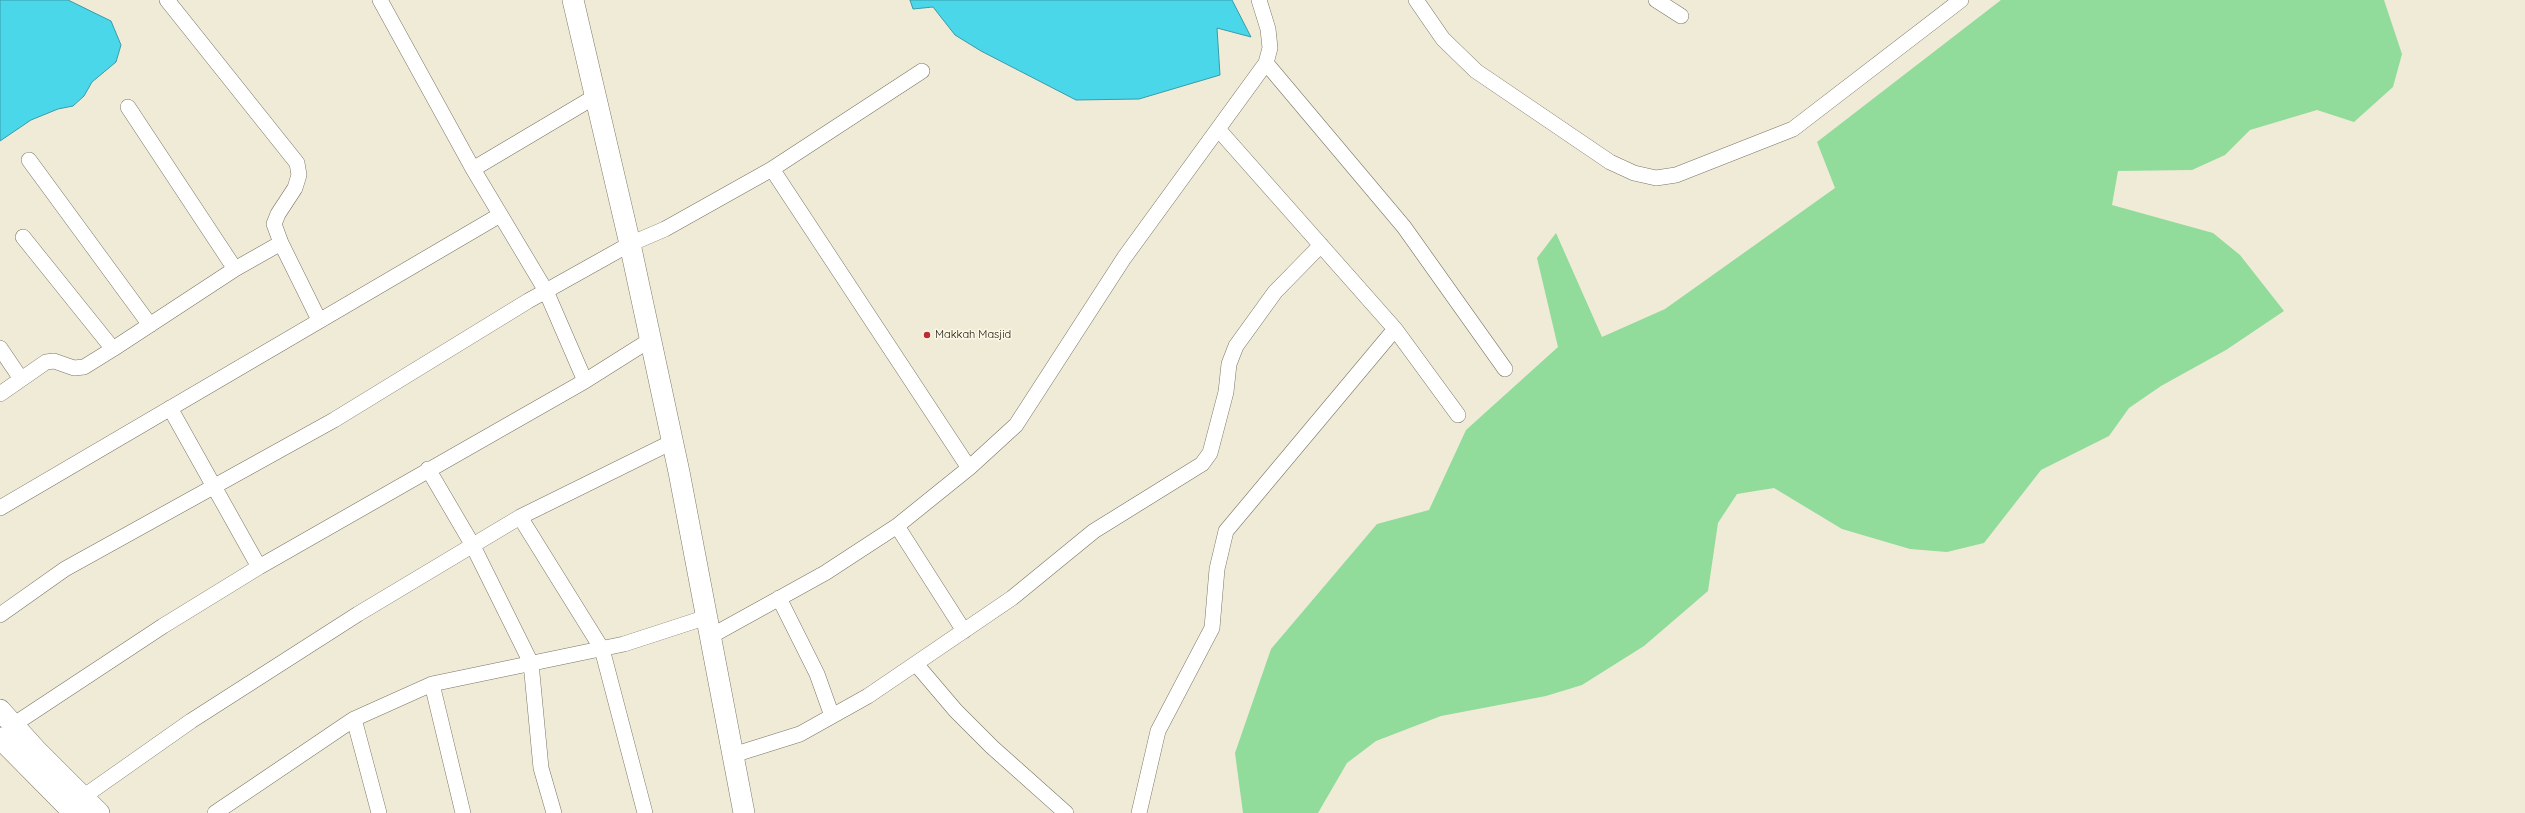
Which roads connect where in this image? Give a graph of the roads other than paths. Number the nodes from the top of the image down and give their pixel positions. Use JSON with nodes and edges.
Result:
{"nodes":[{"id":1,"x":167,"y":0,"type":"edge"},
{"id":2,"x":380,"y":0,"type":"edge"},
{"id":3,"x":573,"y":0,"type":"edge"},
{"id":4,"x":1259,"y":0,"type":"edge"},
{"id":5,"x":1416,"y":0,"type":"edge"},
{"id":6,"x":1656,"y":0,"type":"edge"},
{"id":7,"x":1961,"y":0,"type":"edge"},
{"id":8,"x":1681,"y":16,"type":"dead end"},
{"id":9,"x":1266,"y":63,"type":"junction"},
{"id":10,"x":922,"y":71,"type":"dead end"},
{"id":11,"x":596,"y":96,"type":"junction"},
{"id":12,"x":128,"y":107,"type":"dead end"},
{"id":13,"x":1218,"y":129,"type":"junction"},
{"id":14,"x":29,"y":160,"type":"dead end"},
{"id":15,"x":473,"y":169,"type":"junction"},
{"id":16,"x":772,"y":169,"type":"junction"},
{"id":17,"x":500,"y":215,"type":"junction"},
{"id":18,"x":23,"y":237,"type":"dead end"},
{"id":19,"x":281,"y":243,"type":"junction"},
{"id":20,"x":630,"y":244,"type":"junction"},
{"id":21,"x":1321,"y":245,"type":"junction"},
{"id":22,"x":235,"y":269,"type":"junction"},
{"id":23,"x":546,"y":291,"type":"junction"},
{"id":24,"x":319,"y":320,"type":"junction"},
{"id":25,"x":150,"y":324,"type":"junction"},
{"id":26,"x":1395,"y":329,"type":"junction"},
{"id":27,"x":650,"y":340,"type":"junction"},
{"id":28,"x":0,"y":348,"type":"edge"},
{"id":29,"x":113,"y":349,"type":"junction"},
{"id":30,"x":1505,"y":369,"type":"dead end"},
{"id":31,"x":21,"y":379,"type":"junction"},
{"id":32,"x":585,"y":381,"type":"junction"},
{"id":33,"x":0,"y":394,"type":"edge"},
{"id":34,"x":170,"y":408,"type":"junction"},
{"id":35,"x":1458,"y":415,"type":"dead end"},
{"id":36,"x":672,"y":442,"type":"junction"},
{"id":37,"x":969,"y":468,"type":"junction"},
{"id":38,"x":428,"y":469,"type":"junction"},
{"id":39,"x":215,"y":484,"type":"junction"},
{"id":40,"x":0,"y":508,"type":"edge"},
{"id":41,"x":520,"y":517,"type":"junction"},
{"id":42,"x":897,"y":526,"type":"junction"},
{"id":43,"x":472,"y":544,"type":"junction"},
{"id":44,"x":260,"y":567,"type":"junction"},
{"id":45,"x":779,"y":598,"type":"junction"},
{"id":46,"x":0,"y":615,"type":"edge"},
{"id":47,"x":709,"y":627,"type":"junction"},
{"id":48,"x":964,"y":631,"type":"junction"},
{"id":49,"x":602,"y":649,"type":"junction"},
{"id":50,"x":531,"y":663,"type":"junction"},
{"id":51,"x":916,"y":664,"type":"junction"},
{"id":52,"x":432,"y":684,"type":"junction"},
{"id":53,"x":832,"y":716,"type":"junction"},
{"id":54,"x":354,"y":719,"type":"junction"},
{"id":55,"x":4,"y":724,"type":"edge"},
{"id":56,"x":733,"y":755,"type":"junction"},
{"id":57,"x":78,"y":805,"type":"edge"},
{"id":58,"x":100,"y":813,"type":"edge"},
{"id":59,"x":215,"y":813,"type":"edge"},
{"id":60,"x":379,"y":813,"type":"edge"},
{"id":61,"x":463,"y":813,"type":"edge"},
{"id":62,"x":554,"y":813,"type":"edge"},
{"id":63,"x":645,"y":813,"type":"edge"},
{"id":64,"x":744,"y":813,"type":"edge"},
{"id":65,"x":1066,"y":813,"type":"edge"},
{"id":66,"x":1139,"y":813,"type":"edge"}],
"edges":[{"from":1,"to":19,"type":"street"},
{"from":2,"to":15,"type":"street"},
{"from":3,"to":11,"type":"street"},
{"from":4,"to":9,"type":"street"},
{"from":5,"to":7,"type":"street"},
{"from":6,"to":8,"type":"street"},
{"from":9,"to":13,"type":"street"},
{"from":9,"to":30,"type":"street"},
{"from":10,"to":16,"type":"street"},
{"from":11,"to":15,"type":"street"},
{"from":11,"to":20,"type":"street"},
{"from":12,"to":22,"type":"street"},
{"from":13,"to":21,"type":"street"},
{"from":13,"to":37,"type":"street"},
{"from":14,"to":25,"type":"street"},
{"from":15,"to":17,"type":"street"},
{"from":16,"to":20,"type":"street"},
{"from":16,"to":37,"type":"street"},
{"from":17,"to":23,"type":"street"},
{"from":17,"to":24,"type":"street"},
{"from":18,"to":29,"type":"street"},
{"from":19,"to":22,"type":"street"},
{"from":19,"to":24,"type":"street"},
{"from":20,"to":23,"type":"street"},
{"from":20,"to":27,"type":"street"},
{"from":21,"to":26,"type":"street"},
{"from":21,"to":48,"type":"street"},
{"from":22,"to":25,"type":"street"},
{"from":23,"to":32,"type":"street"},
{"from":23,"to":39,"type":"street"},
{"from":24,"to":34,"type":"street"},
{"from":25,"to":29,"type":"street"},
{"from":26,"to":35,"type":"street"},
{"from":26,"to":66,"type":"street"},
{"from":27,"to":32,"type":"street"},
{"from":27,"to":36,"type":"street"},
{"from":28,"to":31,"type":"street"},
{"from":29,"to":31,"type":"street"},
{"from":31,"to":33,"type":"street"},
{"from":32,"to":38,"type":"street"},
{"from":34,"to":39,"type":"street"},
{"from":34,"to":40,"type":"street"},
{"from":36,"to":41,"type":"street"},
{"from":36,"to":47,"type":"street"},
{"from":37,"to":42,"type":"street"},
{"from":38,"to":43,"type":"street"},
{"from":38,"to":44,"type":"street"},
{"from":39,"to":44,"type":"street"},
{"from":39,"to":46,"type":"street"},
{"from":41,"to":43,"type":"street"},
{"from":41,"to":49,"type":"street"},
{"from":42,"to":45,"type":"street"},
{"from":42,"to":48,"type":"street"},
{"from":43,"to":50,"type":"street"},
{"from":43,"to":57,"type":"street"},
{"from":44,"to":55,"type":"street"},
{"from":45,"to":47,"type":"street"},
{"from":45,"to":53,"type":"street"},
{"from":47,"to":49,"type":"street"},
{"from":47,"to":56,"type":"street"},
{"from":48,"to":51,"type":"street"},
{"from":49,"to":50,"type":"street"},
{"from":49,"to":63,"type":"street"},
{"from":50,"to":52,"type":"street"},
{"from":50,"to":62,"type":"street"},
{"from":51,"to":53,"type":"street"},
{"from":51,"to":65,"type":"street"},
{"from":52,"to":54,"type":"street"},
{"from":52,"to":61,"type":"street"},
{"from":53,"to":56,"type":"street"},
{"from":54,"to":59,"type":"street"},
{"from":54,"to":60,"type":"street"},
{"from":55,"to":57,"type":"street"},
{"from":56,"to":64,"type":"street"},
{"from":57,"to":58,"type":"street"}]}
